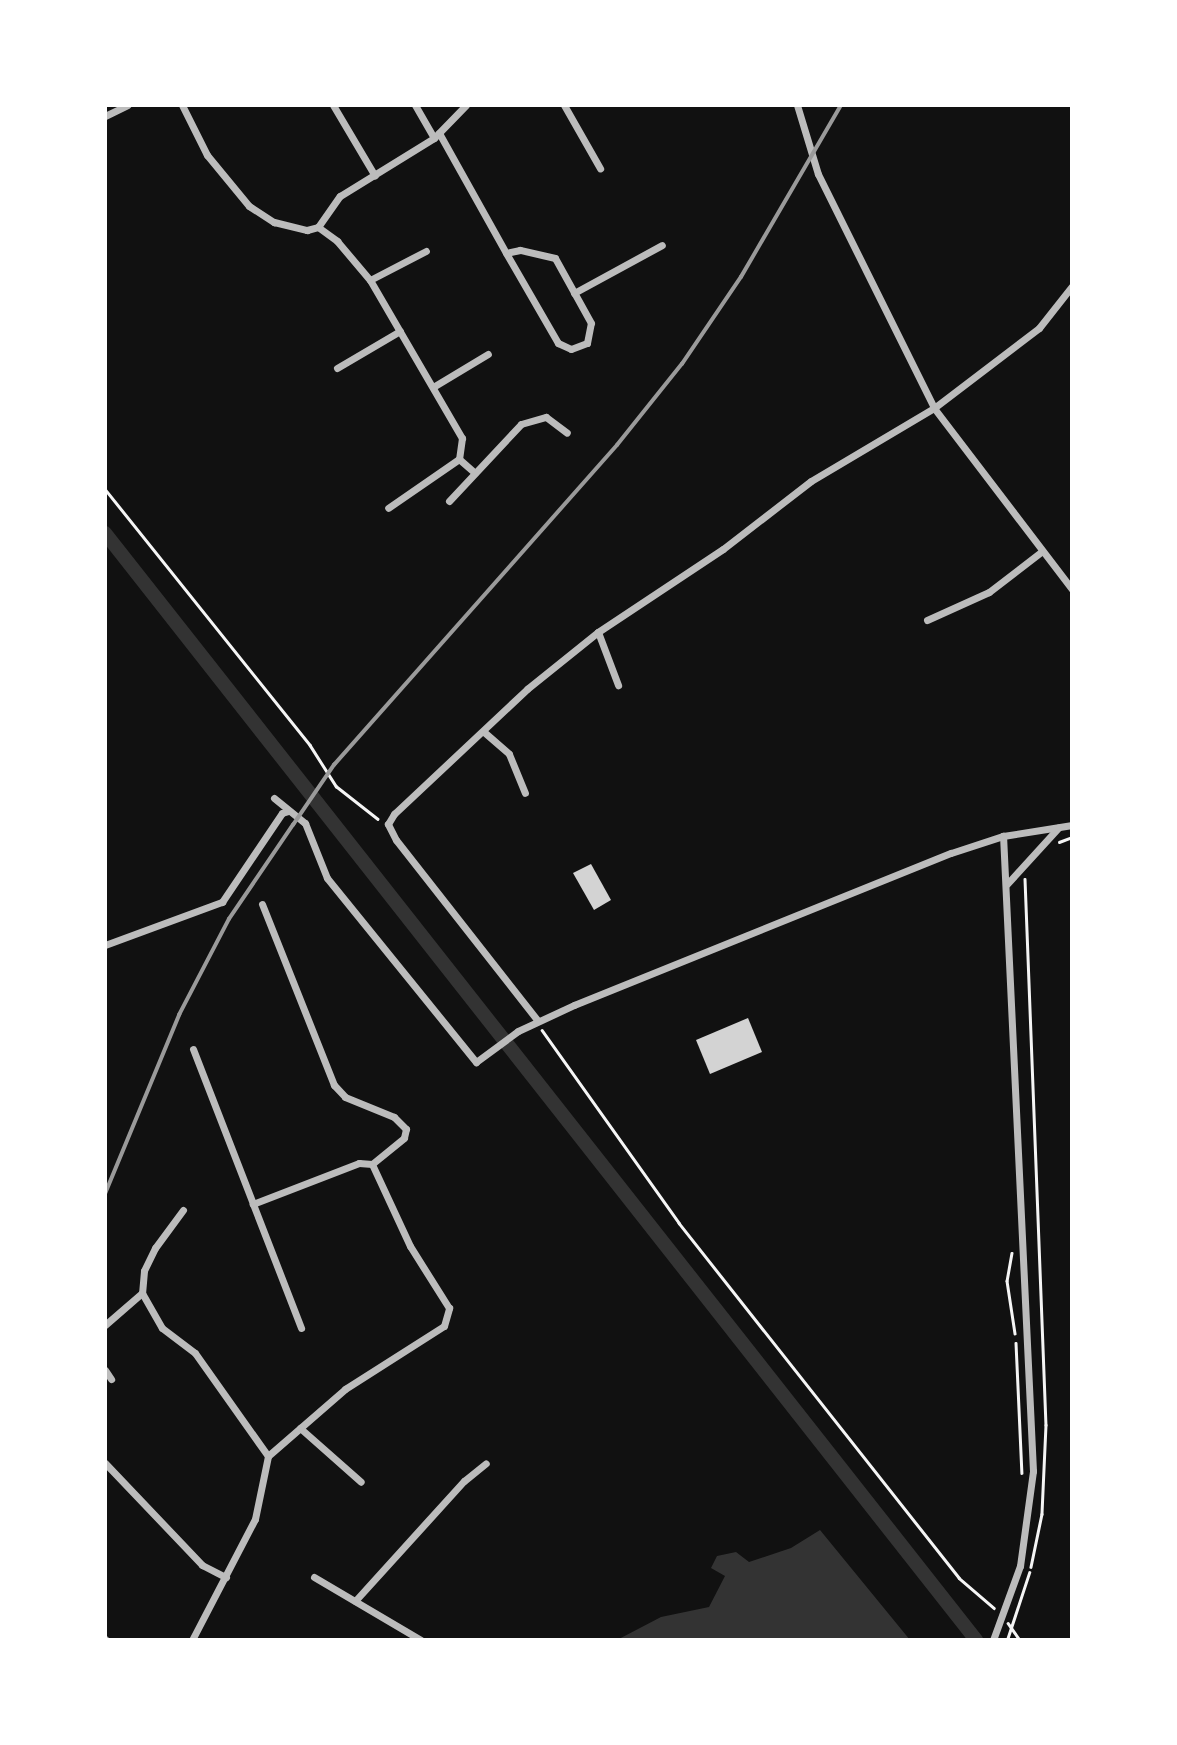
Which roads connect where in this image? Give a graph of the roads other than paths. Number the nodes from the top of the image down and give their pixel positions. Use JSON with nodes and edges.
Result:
{"nodes":[{"id":1,"x":128,"y":105,"type":"edge"},
{"id":2,"x":182,"y":105,"type":"edge"},
{"id":3,"x":332,"y":105,"type":"edge"},
{"id":4,"x":415,"y":105,"type":"edge"},
{"id":5,"x":466,"y":105,"type":"edge"},
{"id":6,"x":564,"y":105,"type":"edge"},
{"id":7,"x":797,"y":105,"type":"edge"},
{"id":8,"x":105,"y":116,"type":"edge"},
{"id":9,"x":437,"y":135,"type":"junction"},
{"id":10,"x":600,"y":168,"type":"dead end"},
{"id":11,"x":375,"y":176,"type":"junction"},
{"id":12,"x":318,"y":228,"type":"junction"},
{"id":13,"x":662,"y":245,"type":"dead end"},
{"id":14,"x":426,"y":251,"type":"dead end"},
{"id":15,"x":506,"y":253,"type":"junction"},
{"id":16,"x":370,"y":280,"type":"junction"},
{"id":17,"x":1072,"y":286,"type":"edge"},
{"id":18,"x":574,"y":293,"type":"junction"},
{"id":19,"x":400,"y":331,"type":"junction"},
{"id":20,"x":488,"y":354,"type":"dead end"},
{"id":21,"x":337,"y":368,"type":"dead end"},
{"id":22,"x":433,"y":387,"type":"junction"},
{"id":23,"x":934,"y":408,"type":"junction"},
{"id":24,"x":567,"y":433,"type":"dead end"},
{"id":25,"x":459,"y":458,"type":"junction"},
{"id":26,"x":475,"y":474,"type":"junction"},
{"id":27,"x":449,"y":501,"type":"dead end"},
{"id":28,"x":388,"y":508,"type":"dead end"},
{"id":29,"x":1041,"y":552,"type":"junction"},
{"id":30,"x":1072,"y":589,"type":"edge"},
{"id":31,"x":927,"y":620,"type":"dead end"},
{"id":32,"x":598,"y":632,"type":"junction"},
{"id":33,"x":618,"y":685,"type":"dead end"},
{"id":34,"x":484,"y":733,"type":"junction"},
{"id":35,"x":524,"y":793,"type":"dead end"},
{"id":36,"x":274,"y":798,"type":"dead end"},
{"id":37,"x":288,"y":811,"type":"junction"},
{"id":38,"x":1072,"y":825,"type":"edge"},
{"id":39,"x":1058,"y":828,"type":"junction"},
{"id":40,"x":1003,"y":836,"type":"junction"},
{"id":41,"x":1007,"y":884,"type":"junction"},
{"id":42,"x":262,"y":904,"type":"dead end"},
{"id":43,"x":105,"y":945,"type":"edge"},
{"id":44,"x":540,"y":1024,"type":"junction"},
{"id":45,"x":193,"y":1049,"type":"dead end"},
{"id":46,"x":372,"y":1164,"type":"junction"},
{"id":47,"x":253,"y":1204,"type":"junction"},
{"id":48,"x":183,"y":1210,"type":"dead end"},
{"id":49,"x":142,"y":1293,"type":"junction"},
{"id":50,"x":105,"y":1325,"type":"edge"},
{"id":51,"x":301,"y":1328,"type":"dead end"},
{"id":52,"x":105,"y":1370,"type":"edge"},
{"id":53,"x":111,"y":1379,"type":"dead end"},
{"id":54,"x":300,"y":1428,"type":"junction"},
{"id":55,"x":268,"y":1456,"type":"junction"},
{"id":56,"x":105,"y":1463,"type":"edge"},
{"id":57,"x":486,"y":1463,"type":"dead end"},
{"id":58,"x":361,"y":1482,"type":"dead end"},
{"id":59,"x":226,"y":1577,"type":"junction"},
{"id":60,"x":314,"y":1577,"type":"dead end"},
{"id":61,"x":355,"y":1601,"type":"junction"},
{"id":62,"x":192,"y":1640,"type":"edge"},
{"id":63,"x":421,"y":1640,"type":"edge"},
{"id":64,"x":993,"y":1640,"type":"edge"}],
"edges":[{"from":1,"to":8,"type":"street"},
{"from":2,"to":12,"type":"street"},
{"from":3,"to":11,"type":"street"},
{"from":4,"to":9,"type":"street"},
{"from":5,"to":9,"type":"street"},
{"from":6,"to":10,"type":"street"},
{"from":7,"to":23,"type":"street"},
{"from":9,"to":11,"type":"street"},
{"from":9,"to":15,"type":"street"},
{"from":11,"to":12,"type":"street"},
{"from":12,"to":16,"type":"street"},
{"from":13,"to":18,"type":"street"},
{"from":14,"to":16,"type":"street"},
{"from":15,"to":18,"type":"street"},
{"from":15,"to":18,"type":"street"},
{"from":16,"to":19,"type":"street"},
{"from":17,"to":23,"type":"street"},
{"from":19,"to":21,"type":"street"},
{"from":19,"to":22,"type":"street"},
{"from":20,"to":22,"type":"street"},
{"from":22,"to":25,"type":"street"},
{"from":23,"to":29,"type":"street"},
{"from":23,"to":32,"type":"street"},
{"from":24,"to":26,"type":"street"},
{"from":25,"to":26,"type":"street"},
{"from":25,"to":28,"type":"street"},
{"from":26,"to":27,"type":"street"},
{"from":29,"to":30,"type":"street"},
{"from":29,"to":31,"type":"street"},
{"from":32,"to":33,"type":"street"},
{"from":32,"to":34,"type":"street"},
{"from":34,"to":35,"type":"street"},
{"from":34,"to":44,"type":"street"},
{"from":36,"to":37,"type":"street"},
{"from":37,"to":43,"type":"street"},
{"from":37,"to":44,"type":"street"},
{"from":38,"to":39,"type":"street"},
{"from":39,"to":40,"type":"street"},
{"from":39,"to":41,"type":"street"},
{"from":40,"to":41,"type":"street"},
{"from":40,"to":44,"type":"street"},
{"from":41,"to":64,"type":"street"},
{"from":42,"to":46,"type":"street"},
{"from":45,"to":47,"type":"street"},
{"from":46,"to":47,"type":"street"},
{"from":46,"to":54,"type":"street"},
{"from":47,"to":51,"type":"street"},
{"from":48,"to":49,"type":"street"},
{"from":49,"to":50,"type":"street"},
{"from":49,"to":55,"type":"street"},
{"from":52,"to":53,"type":"street"},
{"from":54,"to":55,"type":"street"},
{"from":54,"to":58,"type":"street"},
{"from":55,"to":59,"type":"street"},
{"from":56,"to":59,"type":"street"},
{"from":57,"to":61,"type":"street"},
{"from":59,"to":62,"type":"street"},
{"from":60,"to":61,"type":"street"},
{"from":61,"to":63,"type":"street"}]}
